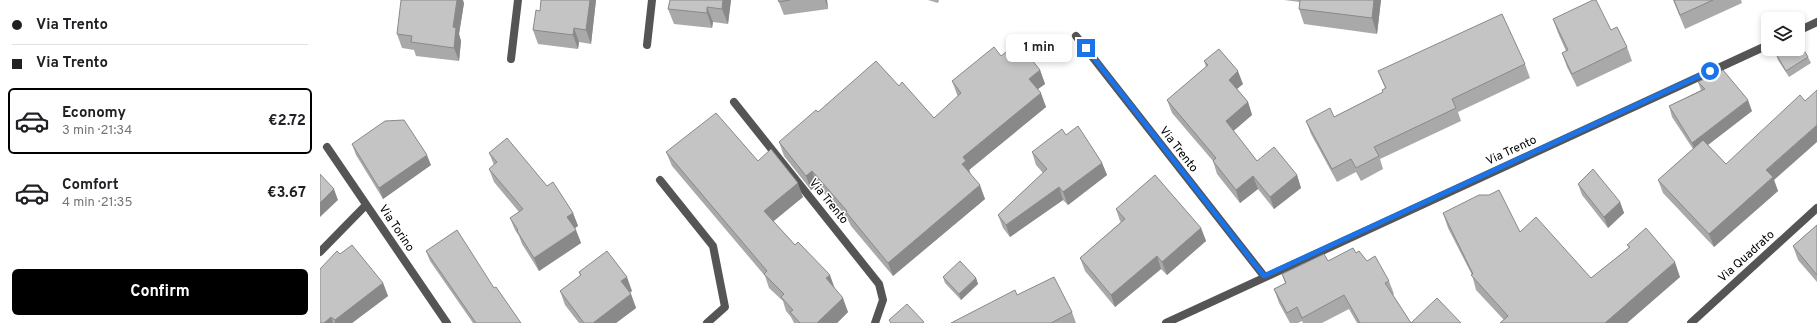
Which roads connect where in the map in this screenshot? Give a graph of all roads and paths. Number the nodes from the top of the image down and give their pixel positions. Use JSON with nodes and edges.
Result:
{"nodes":[{"id":1,"x":518,"y":0,"type":"edge"},
{"id":2,"x":652,"y":0,"type":"edge"},
{"id":3,"x":1817,"y":22,"type":"edge"},
{"id":4,"x":1805,"y":28,"type":"edge"},
{"id":5,"x":1076,"y":36,"type":"dead end"},
{"id":6,"x":647,"y":45,"type":"dead end"},
{"id":7,"x":1761,"y":48,"type":"edge"},
{"id":8,"x":511,"y":59,"type":"dead end"},
{"id":9,"x":734,"y":102,"type":"dead end"},
{"id":10,"x":327,"y":147,"type":"dead end"},
{"id":11,"x":660,"y":180,"type":"dead end"},
{"id":12,"x":366,"y":205,"type":"junction"},
{"id":13,"x":1817,"y":208,"type":"edge"},
{"id":14,"x":320,"y":252,"type":"edge"},
{"id":15,"x":1264,"y":276,"type":"junction"},
{"id":16,"x":447,"y":323,"type":"edge"},
{"id":17,"x":707,"y":323,"type":"edge"},
{"id":18,"x":875,"y":323,"type":"edge"},
{"id":19,"x":1166,"y":323,"type":"edge"},
{"id":20,"x":1691,"y":323,"type":"edge"}],
"edges":[{"from":1,"to":8,"type":"street"},
{"from":2,"to":6,"type":"street"},
{"from":3,"to":4,"type":"street"},
{"from":5,"to":15,"type":"street","name":"Via Trento"},
{"from":7,"to":15,"type":"street","name":"Via Trento"},
{"from":9,"to":18,"type":"street","name":"Via Trento"},
{"from":10,"to":12,"type":"street","name":"Via Torino"},
{"from":11,"to":17,"type":"street"},
{"from":12,"to":14,"type":"street"},
{"from":12,"to":16,"type":"street","name":"Via Torino"},
{"from":13,"to":20,"type":"street","name":"Via Quadrato"},
{"from":15,"to":19,"type":"street","name":"Via Trento"}]}
